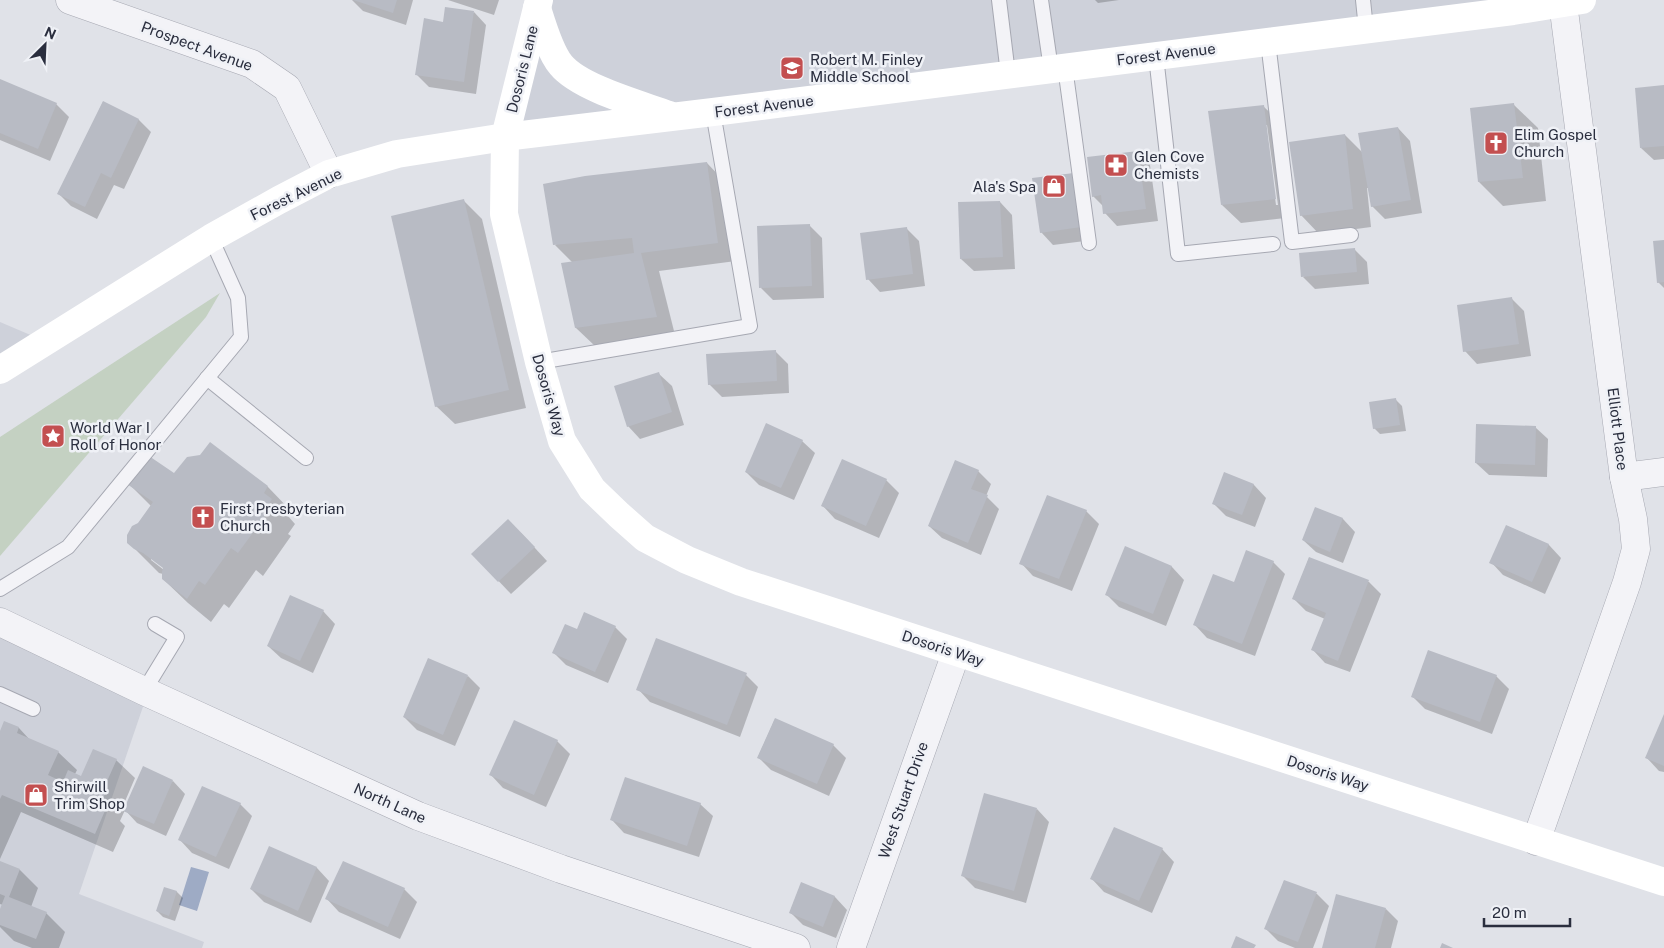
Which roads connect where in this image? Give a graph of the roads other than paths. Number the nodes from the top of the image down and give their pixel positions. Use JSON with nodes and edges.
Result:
{"nodes":[{"id":1,"x":70,"y":0,"type":"edge"},
{"id":2,"x":999,"y":0,"type":"edge"},
{"id":3,"x":1041,"y":0,"type":"edge"},
{"id":4,"x":1363,"y":0,"type":"edge"},
{"id":5,"x":1573,"y":2,"type":"edge"},
{"id":6,"x":538,"y":4,"type":"edge"},
{"id":7,"x":1512,"y":5,"type":"edge"},
{"id":8,"x":1366,"y":30,"type":"junction"},
{"id":9,"x":1268,"y":42,"type":"junction"},
{"id":10,"x":1156,"y":56,"type":"junction"},
{"id":11,"x":1058,"y":68,"type":"junction"},
{"id":12,"x":1008,"y":74,"type":"junction"},
{"id":13,"x":713,"y":112,"type":"junction"},
{"id":14,"x":672,"y":116,"type":"junction"},
{"id":15,"x":505,"y":137,"type":"junction"},
{"id":16,"x":328,"y":174,"type":"junction"},
{"id":17,"x":1351,"y":235,"type":"dead end"},
{"id":18,"x":211,"y":238,"type":"junction"},
{"id":19,"x":1089,"y":243,"type":"dead end"},
{"id":20,"x":1273,"y":244,"type":"dead end"},
{"id":21,"x":539,"y":362,"type":"junction"},
{"id":22,"x":0,"y":370,"type":"edge"},
{"id":23,"x":207,"y":378,"type":"junction"},
{"id":24,"x":306,"y":458,"type":"dead end"},
{"id":25,"x":1664,"y":472,"type":"edge"},
{"id":26,"x":1624,"y":477,"type":"junction"},
{"id":27,"x":0,"y":590,"type":"edge"},
{"id":28,"x":0,"y":622,"type":"edge"},
{"id":29,"x":155,"y":624,"type":"dead end"},
{"id":30,"x":956,"y":652,"type":"junction"},
{"id":31,"x":144,"y":691,"type":"junction"},
{"id":32,"x":0,"y":694,"type":"edge"},
{"id":33,"x":33,"y":709,"type":"dead end"},
{"id":34,"x":1536,"y":841,"type":"junction"},
{"id":35,"x":1664,"y":882,"type":"edge"},
{"id":36,"x":796,"y":948,"type":"edge"},
{"id":37,"x":851,"y":948,"type":"edge"}],
"edges":[{"from":1,"to":16,"type":"street","name":"Prospect Avenue"},
{"from":2,"to":12,"type":"lane"},
{"from":3,"to":11,"type":"lane"},
{"from":4,"to":8,"type":"lane"},
{"from":5,"to":7,"type":"main road","name":"Forest Avenue"},
{"from":5,"to":26,"type":"street","name":"Elliott Place"},
{"from":6,"to":14,"type":"main road"},
{"from":6,"to":15,"type":"main road","name":"Dosoris Lane"},
{"from":7,"to":8,"type":"main road","name":"Forest Avenue"},
{"from":8,"to":9,"type":"main road","name":"Forest Avenue"},
{"from":9,"to":10,"type":"main road","name":"Forest Avenue"},
{"from":9,"to":17,"type":"lane"},
{"from":10,"to":11,"type":"main road","name":"Forest Avenue"},
{"from":10,"to":20,"type":"lane"},
{"from":11,"to":12,"type":"main road","name":"Forest Avenue"},
{"from":11,"to":19,"type":"lane"},
{"from":12,"to":13,"type":"main road","name":"Forest Avenue"},
{"from":13,"to":14,"type":"main road","name":"Forest Avenue"},
{"from":13,"to":21,"type":"lane"},
{"from":14,"to":15,"type":"main road","name":"Forest Avenue"},
{"from":15,"to":16,"type":"main road","name":"Forest Avenue"},
{"from":15,"to":21,"type":"main road","name":"Dosoris Way"},
{"from":16,"to":18,"type":"main road","name":"Forest Avenue"},
{"from":18,"to":22,"type":"main road","name":"Forest Avenue"},
{"from":18,"to":23,"type":"lane"},
{"from":21,"to":30,"type":"main road","name":"Dosoris Way"},
{"from":23,"to":24,"type":"lane"},
{"from":23,"to":27,"type":"lane"},
{"from":25,"to":26,"type":"street"},
{"from":26,"to":34,"type":"street","name":"Elliott Place"},
{"from":28,"to":31,"type":"street","name":"North Lane"},
{"from":29,"to":31,"type":"lane"},
{"from":30,"to":34,"type":"main road","name":"Dosoris Way"},
{"from":30,"to":37,"type":"street","name":"West Stuart Drive"},
{"from":31,"to":36,"type":"street","name":"North Lane"},
{"from":32,"to":33,"type":"lane"},
{"from":34,"to":35,"type":"main road","name":"Dosoris Way"}]}
